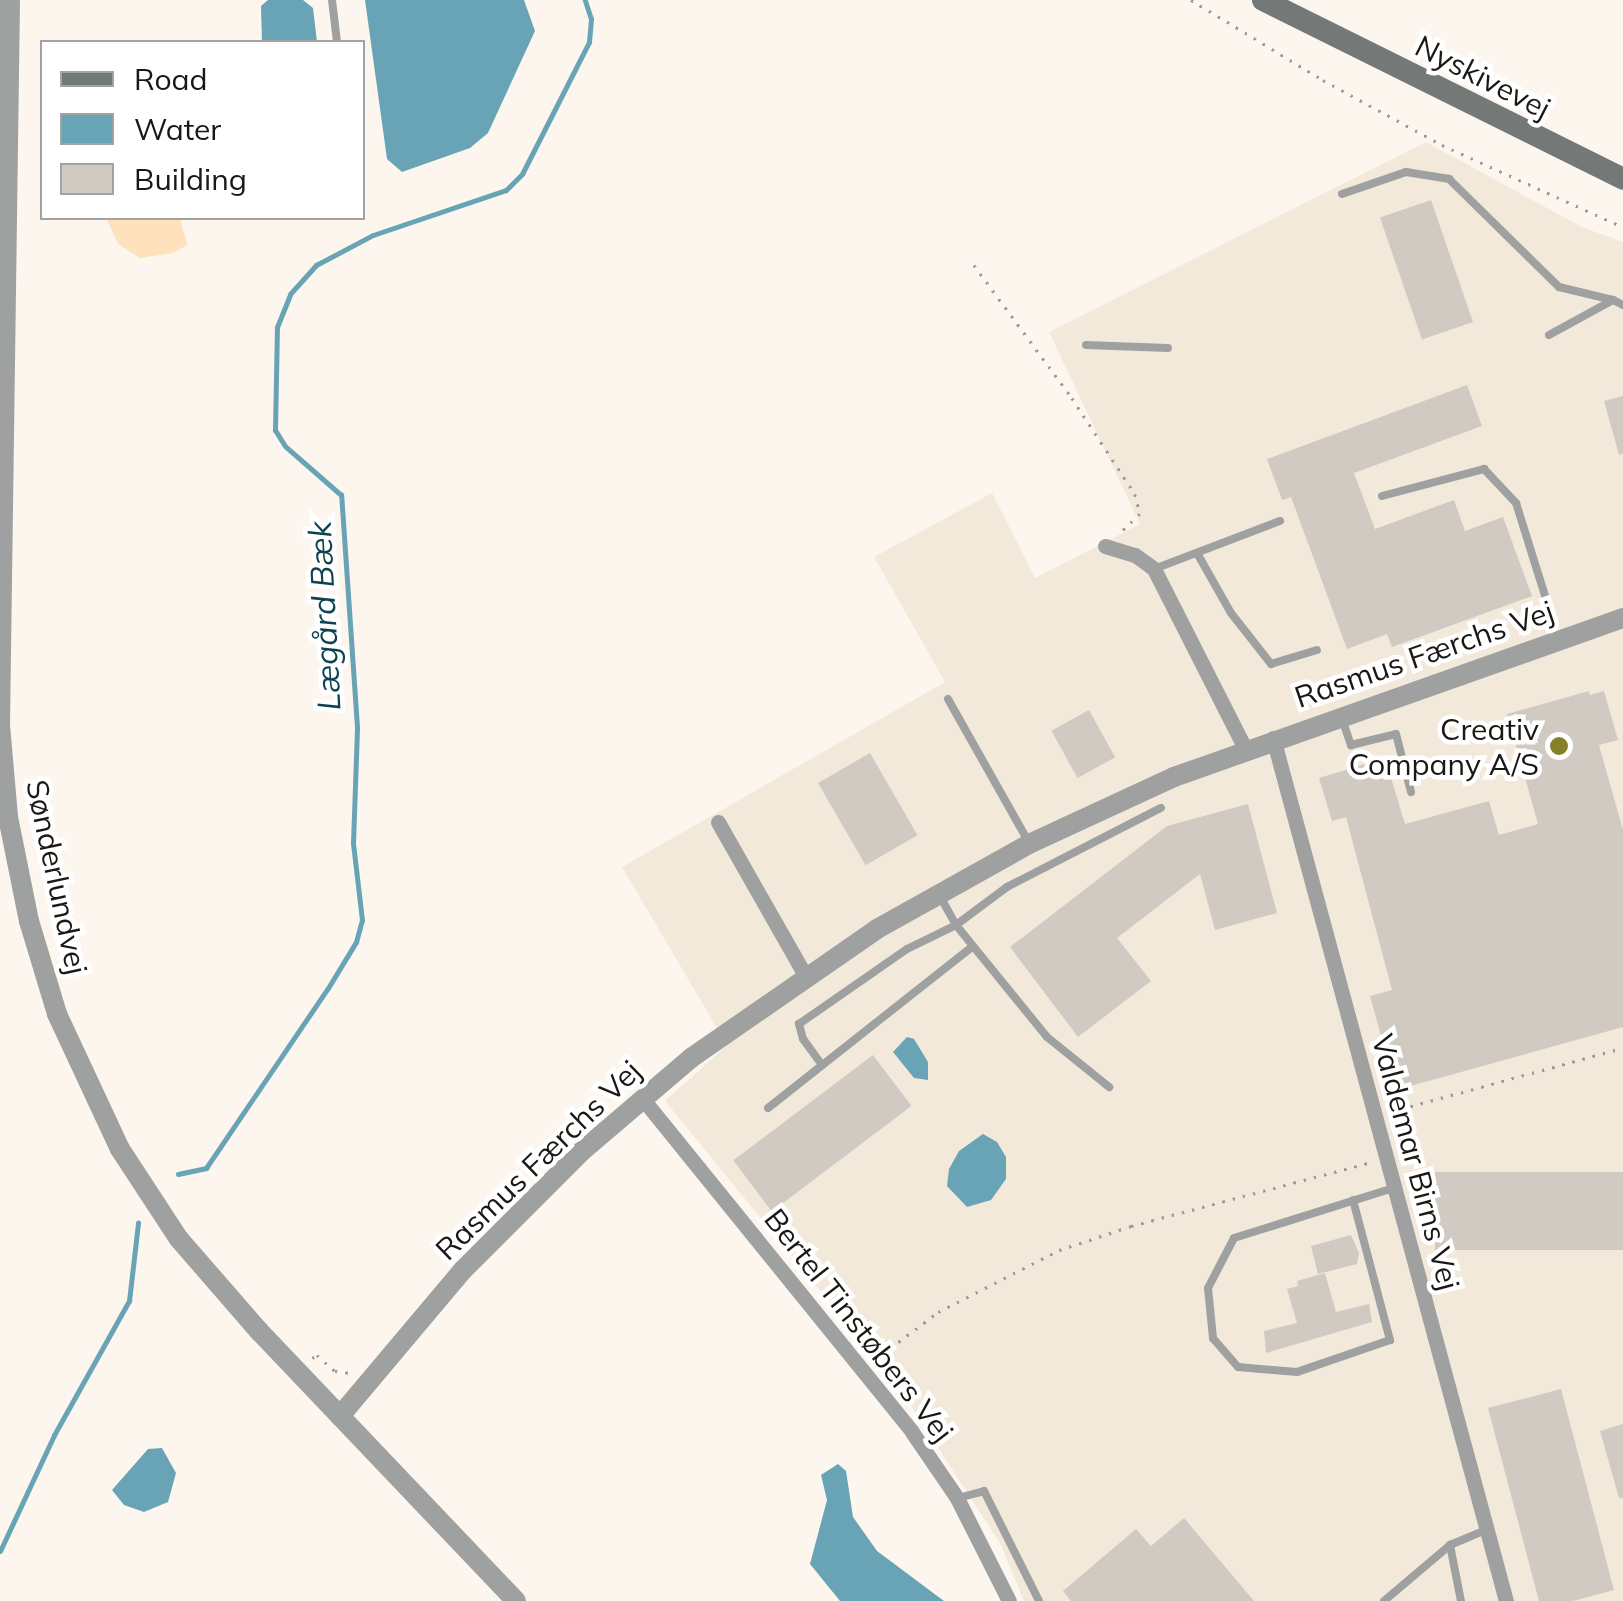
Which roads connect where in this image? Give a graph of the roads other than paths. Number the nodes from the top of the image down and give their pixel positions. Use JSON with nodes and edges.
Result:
{"nodes":[{"id":1,"x":10,"y":0,"type":"edge"},
{"id":2,"x":332,"y":0,"type":"edge"},
{"id":3,"x":1263,"y":0,"type":"edge"},
{"id":4,"x":337,"y":40,"type":"edge"},
{"id":5,"x":1623,"y":179,"type":"edge"},
{"id":6,"x":1342,"y":194,"type":"dead end"},
{"id":7,"x":1613,"y":300,"type":"junction"},
{"id":8,"x":1623,"y":305,"type":"edge"},
{"id":9,"x":1549,"y":335,"type":"dead end"},
{"id":10,"x":1086,"y":345,"type":"dead end"},
{"id":11,"x":1168,"y":348,"type":"dead end"},
{"id":12,"x":1382,"y":496,"type":"dead end"},
{"id":13,"x":1280,"y":521,"type":"dead end"},
{"id":14,"x":1105,"y":546,"type":"road end"},
{"id":15,"x":1,"y":547,"type":"edge"},
{"id":16,"x":1196,"y":553,"type":"junction"},
{"id":17,"x":1154,"y":570,"type":"junction"},
{"id":18,"x":1546,"y":599,"type":"dead end"},
{"id":19,"x":1623,"y":618,"type":"edge"},
{"id":20,"x":1316,"y":650,"type":"dead end"},
{"id":21,"x":948,"y":699,"type":"dead end"},
{"id":22,"x":1340,"y":715,"type":"junction"},
{"id":23,"x":1273,"y":738,"type":"junction"},
{"id":24,"x":1244,"y":748,"type":"junction"},
{"id":25,"x":1411,"y":792,"type":"dead end"},
{"id":26,"x":1161,"y":808,"type":"dead end"},
{"id":27,"x":718,"y":822,"type":"dead end"},
{"id":28,"x":1029,"y":844,"type":"junction"},
{"id":29,"x":939,"y":894,"type":"junction"},
{"id":30,"x":956,"y":926,"type":"junction"},
{"id":31,"x":973,"y":946,"type":"junction"},
{"id":32,"x":806,"y":977,"type":"junction"},
{"id":33,"x":822,"y":1065,"type":"junction"},
{"id":34,"x":1108,"y":1087,"type":"dead end"},
{"id":35,"x":642,"y":1098,"type":"junction"},
{"id":36,"x":768,"y":1108,"type":"dead end"},
{"id":37,"x":1394,"y":1188,"type":"junction"},
{"id":38,"x":1354,"y":1200,"type":"junction"},
{"id":39,"x":340,"y":1416,"type":"junction"},
{"id":40,"x":957,"y":1498,"type":"junction"},
{"id":41,"x":1488,"y":1529,"type":"junction"},
{"id":42,"x":1450,"y":1545,"type":"junction"},
{"id":43,"x":516,"y":1601,"type":"edge"},
{"id":44,"x":1009,"y":1601,"type":"edge"},
{"id":45,"x":1039,"y":1601,"type":"edge"},
{"id":46,"x":1384,"y":1601,"type":"edge"},
{"id":47,"x":1461,"y":1601,"type":"edge"},
{"id":48,"x":1506,"y":1601,"type":"edge"}],
"edges":[{"from":1,"to":15,"type":"street","name":"Sønderlundvej"},
{"from":2,"to":4,"type":"lane"},
{"from":3,"to":5,"type":"main road","name":"Nyskivevej"},
{"from":6,"to":7,"type":"lane"},
{"from":7,"to":8,"type":"lane"},
{"from":7,"to":9,"type":"lane"},
{"from":10,"to":11,"type":"lane"},
{"from":12,"to":18,"type":"lane"},
{"from":13,"to":16,"type":"lane"},
{"from":14,"to":17,"type":"street"},
{"from":15,"to":39,"type":"street","name":"Sønderlundvej"},
{"from":16,"to":17,"type":"lane"},
{"from":16,"to":20,"type":"lane"},
{"from":17,"to":24,"type":"street"},
{"from":19,"to":22,"type":"street","name":"Rasmus Færchs Vej"},
{"from":21,"to":28,"type":"lane"},
{"from":22,"to":23,"type":"street","name":"Rasmus Færchs Vej"},
{"from":22,"to":25,"type":"lane"},
{"from":23,"to":24,"type":"street","name":"Rasmus Færchs Vej"},
{"from":23,"to":37,"type":"street","name":"Valdemar Birns Vej"},
{"from":24,"to":28,"type":"street","name":"Rasmus Færchs Vej"},
{"from":26,"to":30,"type":"lane"},
{"from":27,"to":32,"type":"street"},
{"from":28,"to":29,"type":"street","name":"Rasmus Færchs Vej"},
{"from":29,"to":30,"type":"lane"},
{"from":29,"to":32,"type":"street","name":"Rasmus Færchs Vej"},
{"from":30,"to":31,"type":"lane"},
{"from":30,"to":33,"type":"lane"},
{"from":31,"to":33,"type":"lane"},
{"from":31,"to":34,"type":"lane"},
{"from":32,"to":35,"type":"street","name":"Rasmus Færchs Vej"},
{"from":33,"to":36,"type":"lane"},
{"from":35,"to":39,"type":"street","name":"Rasmus Færchs Vej"},
{"from":35,"to":40,"type":"street","name":"Bertel Tinstøbers Vej"},
{"from":37,"to":38,"type":"lane"},
{"from":37,"to":41,"type":"street","name":"Valdemar Birns Vej"},
{"from":38,"to":38,"type":"lane"},
{"from":39,"to":43,"type":"street","name":"Sønderlundvej"},
{"from":40,"to":44,"type":"street","name":"Bertel Tinstøbers Vej"},
{"from":40,"to":45,"type":"lane"},
{"from":41,"to":42,"type":"lane"},
{"from":41,"to":48,"type":"street","name":"Valdemar Birns Vej"},
{"from":42,"to":46,"type":"lane"},
{"from":42,"to":47,"type":"lane"}]}
